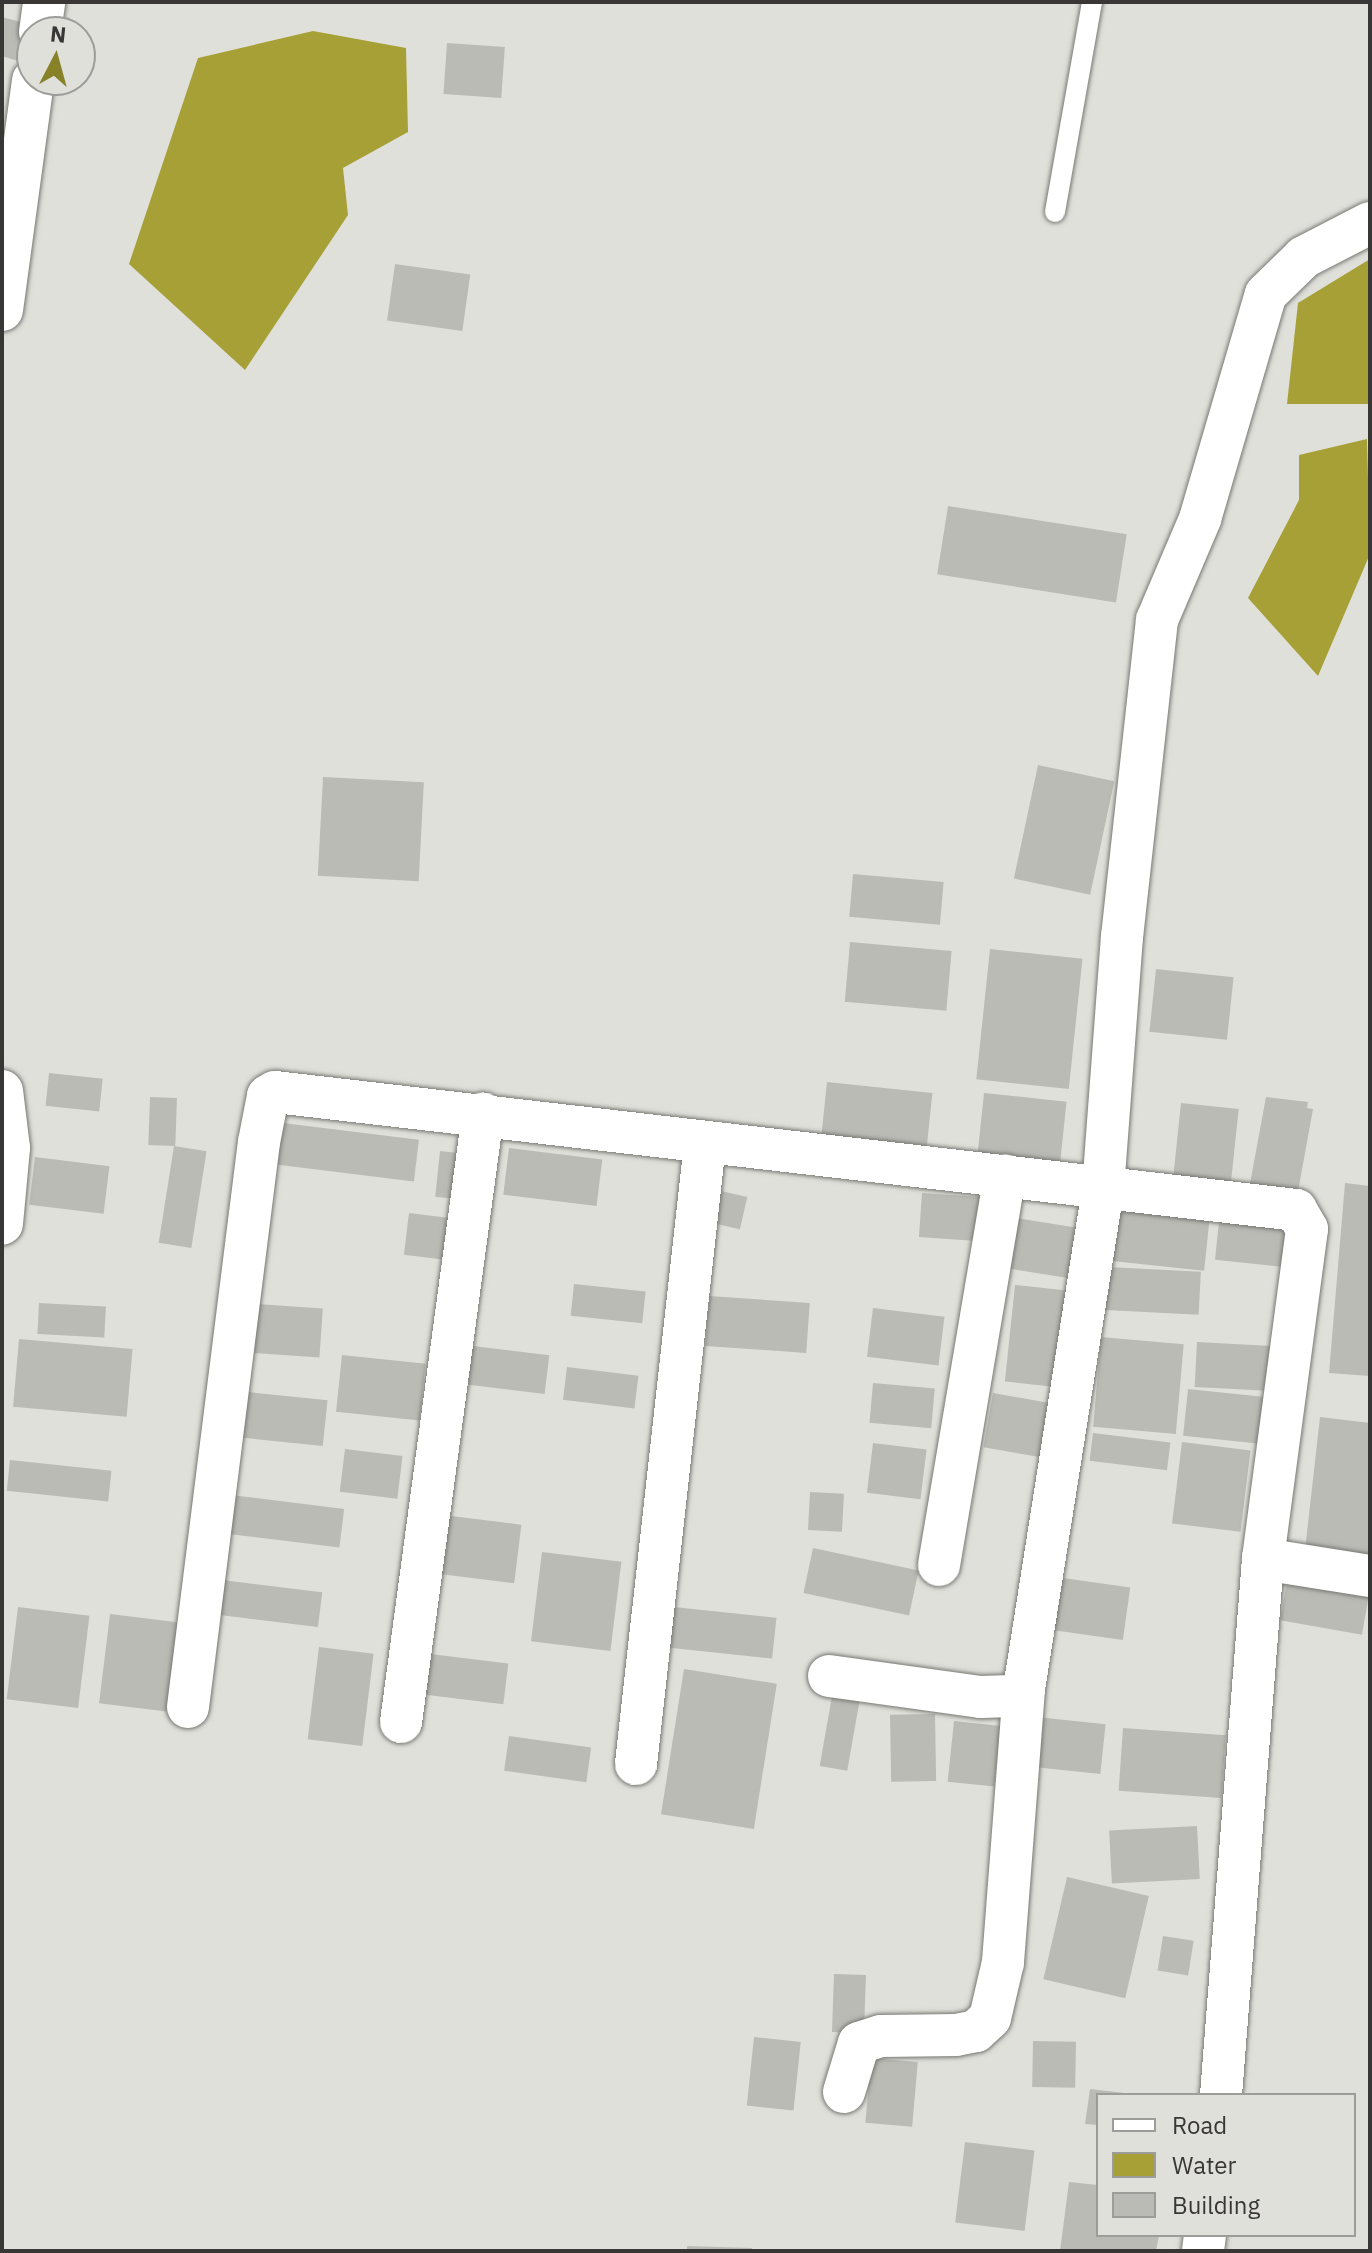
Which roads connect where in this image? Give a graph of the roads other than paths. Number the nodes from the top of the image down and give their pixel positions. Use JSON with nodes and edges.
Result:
{"nodes":[{"id":1,"x":1092,"y":2,"type":"edge"},
{"id":2,"x":21,"y":96,"type":"edge"},
{"id":3,"x":1055,"y":212,"type":"dead end"},
{"id":4,"x":1370,"y":223,"type":"edge"},
{"id":5,"x":3,"y":303,"type":"edge"},
{"id":6,"x":2,"y":1091,"type":"edge"},
{"id":7,"x":483,"y":1114,"type":"junction"},
{"id":8,"x":705,"y":1144,"type":"junction"},
{"id":9,"x":1005,"y":1176,"type":"junction"},
{"id":10,"x":1103,"y":1189,"type":"junction"},
{"id":11,"x":2,"y":1224,"type":"edge"},
{"id":12,"x":1263,"y":1559,"type":"junction"},
{"id":13,"x":939,"y":1565,"type":"dead end"},
{"id":14,"x":1370,"y":1576,"type":"edge"},
{"id":15,"x":829,"y":1676,"type":"dead end"},
{"id":16,"x":1024,"y":1689,"type":"junction"},
{"id":17,"x":188,"y":1707,"type":"dead end"},
{"id":18,"x":401,"y":1722,"type":"dead end"},
{"id":19,"x":636,"y":1764,"type":"dead end"},
{"id":20,"x":844,"y":2092,"type":"dead end"},
{"id":21,"x":1221,"y":2093,"type":"edge"}],
"edges":[{"from":1,"to":3,"type":"lane"},
{"from":2,"to":5,"type":"street"},
{"from":4,"to":10,"type":"street"},
{"from":6,"to":11,"type":"street"},
{"from":7,"to":8,"type":"street"},
{"from":7,"to":17,"type":"street"},
{"from":7,"to":18,"type":"street"},
{"from":8,"to":9,"type":"street"},
{"from":8,"to":19,"type":"street"},
{"from":9,"to":10,"type":"street"},
{"from":9,"to":13,"type":"street"},
{"from":10,"to":12,"type":"street"},
{"from":10,"to":16,"type":"street"},
{"from":12,"to":14,"type":"street"},
{"from":12,"to":21,"type":"street"},
{"from":15,"to":16,"type":"street"},
{"from":16,"to":20,"type":"street"}]}
